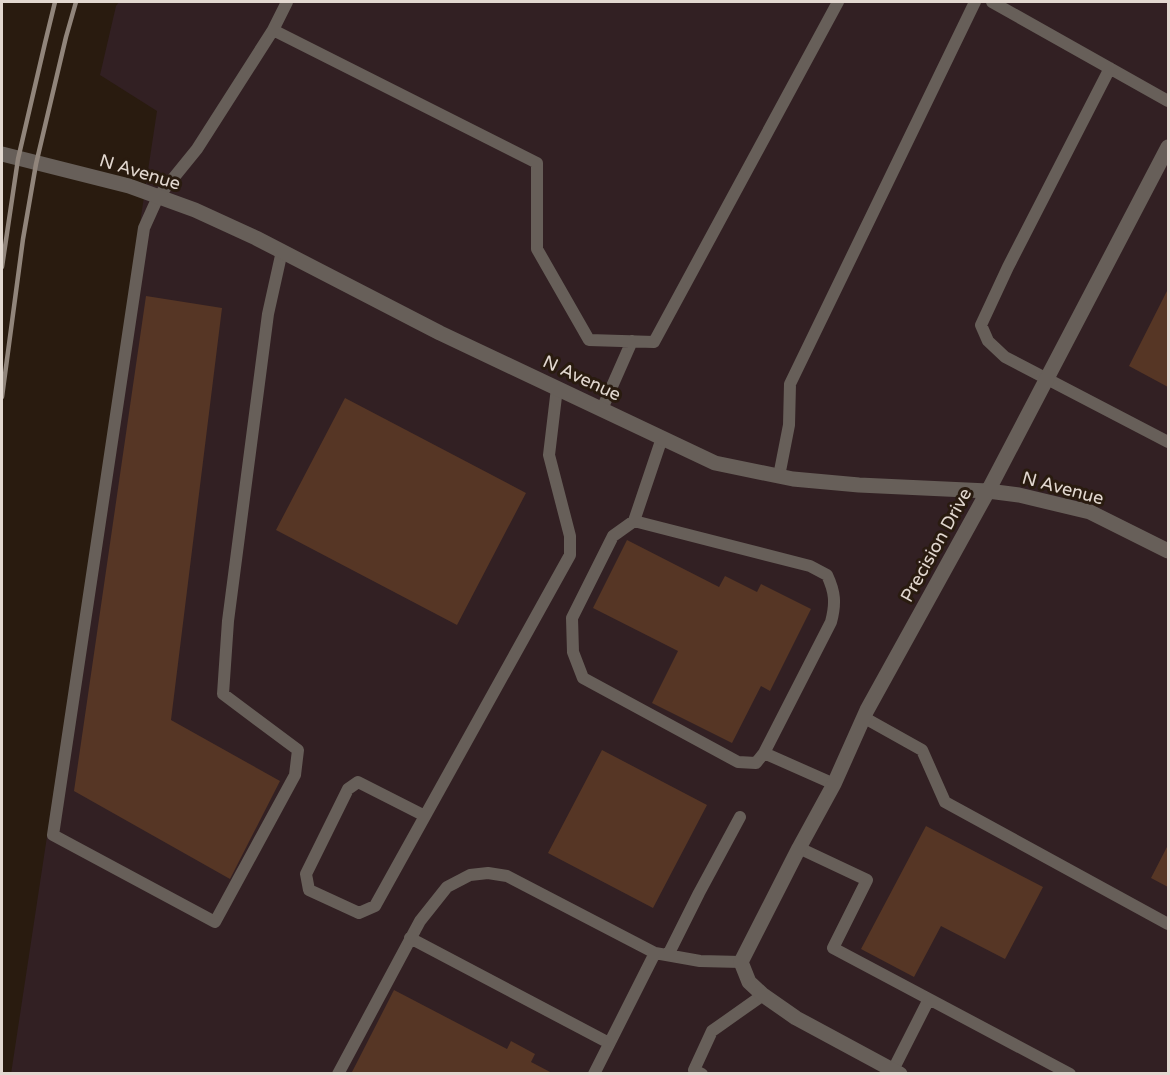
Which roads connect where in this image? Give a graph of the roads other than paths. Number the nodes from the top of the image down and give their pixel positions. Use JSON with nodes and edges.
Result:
{"nodes":[{"id":1,"x":287,"y":2,"type":"edge"},
{"id":2,"x":838,"y":2,"type":"edge"},
{"id":3,"x":975,"y":2,"type":"edge"},
{"id":4,"x":992,"y":2,"type":"edge"},
{"id":5,"x":273,"y":30,"type":"junction"},
{"id":6,"x":1110,"y":68,"type":"junction"},
{"id":7,"x":1168,"y":101,"type":"edge"},
{"id":8,"x":1168,"y":147,"type":"edge"},
{"id":9,"x":2,"y":154,"type":"edge"},
{"id":10,"x":158,"y":197,"type":"junction"},
{"id":11,"x":282,"y":251,"type":"junction"},
{"id":12,"x":632,"y":341,"type":"junction"},
{"id":13,"x":1047,"y":379,"type":"junction"},
{"id":14,"x":557,"y":388,"type":"junction"},
{"id":15,"x":602,"y":409,"type":"junction"},
{"id":16,"x":662,"y":438,"type":"junction"},
{"id":17,"x":1168,"y":442,"type":"edge"},
{"id":18,"x":779,"y":476,"type":"junction"},
{"id":19,"x":988,"y":491,"type":"junction"},
{"id":20,"x":634,"y":521,"type":"junction"},
{"id":21,"x":1168,"y":551,"type":"edge"},
{"id":22,"x":863,"y":717,"type":"junction"},
{"id":23,"x":764,"y":753,"type":"junction"},
{"id":24,"x":834,"y":784,"type":"junction"},
{"id":25,"x":425,"y":816,"type":"junction"},
{"id":26,"x":740,"y":817,"type":"dead end"},
{"id":27,"x":799,"y":848,"type":"junction"},
{"id":28,"x":1168,"y":924,"type":"edge"},
{"id":29,"x":410,"y":938,"type":"junction"},
{"id":30,"x":655,"y":953,"type":"junction"},
{"id":31,"x":668,"y":955,"type":"junction"},
{"id":32,"x":741,"y":962,"type":"junction"},
{"id":33,"x":763,"y":995,"type":"junction"},
{"id":34,"x":929,"y":999,"type":"junction"},
{"id":35,"x":609,"y":1043,"type":"junction"},
{"id":36,"x":1049,"y":1069,"type":"edge"},
{"id":37,"x":696,"y":1072,"type":"edge"},
{"id":38,"x":897,"y":1072,"type":"edge"},
{"id":39,"x":338,"y":1074,"type":"edge"},
{"id":40,"x":594,"y":1074,"type":"edge"},
{"id":41,"x":1070,"y":1074,"type":"edge"}],
"edges":[{"from":1,"to":5,"type":"lane"},
{"from":2,"to":12,"type":"lane"},
{"from":3,"to":18,"type":"lane"},
{"from":4,"to":6,"type":"lane"},
{"from":5,"to":10,"type":"lane"},
{"from":5,"to":12,"type":"lane"},
{"from":6,"to":7,"type":"lane"},
{"from":6,"to":13,"type":"lane"},
{"from":8,"to":13,"type":"street","name":"Precision Drive"},
{"from":9,"to":10,"type":"street","name":"N Avenue"},
{"from":10,"to":11,"type":"street","name":"N Avenue"},
{"from":10,"to":11,"type":"lane"},
{"from":11,"to":14,"type":"street","name":"N Avenue"},
{"from":12,"to":15,"type":"lane"},
{"from":13,"to":17,"type":"lane"},
{"from":13,"to":19,"type":"street","name":"Precision Drive"},
{"from":14,"to":15,"type":"street","name":"N Avenue"},
{"from":14,"to":25,"type":"lane"},
{"from":15,"to":16,"type":"street","name":"N Avenue"},
{"from":16,"to":18,"type":"street","name":"N Avenue"},
{"from":16,"to":20,"type":"lane"},
{"from":18,"to":19,"type":"street","name":"N Avenue"},
{"from":19,"to":21,"type":"street","name":"N Avenue"},
{"from":19,"to":22,"type":"street","name":"Precision Drive"},
{"from":20,"to":23,"type":"lane"},
{"from":20,"to":23,"type":"lane"},
{"from":22,"to":24,"type":"street","name":"Precision Drive"},
{"from":22,"to":28,"type":"lane"},
{"from":23,"to":24,"type":"lane"},
{"from":24,"to":27,"type":"street","name":"Precision Drive"},
{"from":25,"to":25,"type":"lane"},
{"from":26,"to":31,"type":"lane"},
{"from":27,"to":32,"type":"street","name":"Precision Drive"},
{"from":27,"to":34,"type":"lane"},
{"from":29,"to":30,"type":"lane"},
{"from":29,"to":35,"type":"lane"},
{"from":29,"to":39,"type":"lane"},
{"from":30,"to":31,"type":"lane"},
{"from":30,"to":35,"type":"lane"},
{"from":31,"to":32,"type":"lane"},
{"from":32,"to":33,"type":"street"},
{"from":33,"to":37,"type":"lane"},
{"from":33,"to":38,"type":"street"},
{"from":34,"to":36,"type":"lane"},
{"from":34,"to":38,"type":"lane"},
{"from":35,"to":40,"type":"lane"},
{"from":36,"to":41,"type":"lane"}]}
